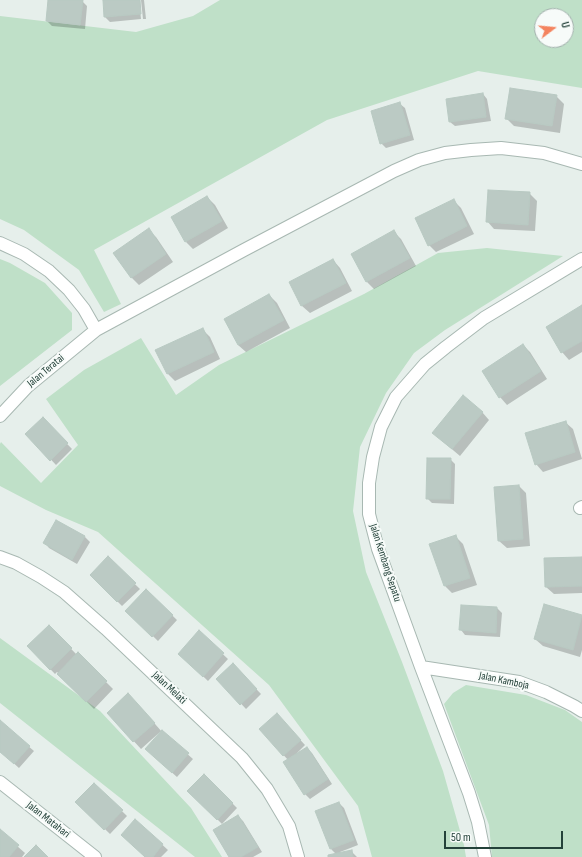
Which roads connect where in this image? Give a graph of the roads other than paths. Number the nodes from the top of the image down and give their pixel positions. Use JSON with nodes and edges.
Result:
{"nodes":[{"id":1,"x":582,"y":164,"type":"edge"},
{"id":2,"x":0,"y":243,"type":"edge"},
{"id":3,"x":582,"y":259,"type":"edge"},
{"id":4,"x":96,"y":330,"type":"junction"},
{"id":5,"x":0,"y":416,"type":"edge"},
{"id":6,"x":0,"y":557,"type":"edge"},
{"id":7,"x":421,"y":667,"type":"junction"},
{"id":8,"x":582,"y":711,"type":"edge"},
{"id":9,"x":0,"y":782,"type":"edge"},
{"id":10,"x":95,"y":857,"type":"edge"},
{"id":11,"x":298,"y":857,"type":"edge"},
{"id":12,"x":485,"y":857,"type":"edge"}],
"edges":[{"from":1,"to":4,"type":"street","name":"Jalan Teratai"},
{"from":2,"to":4,"type":"street"},
{"from":3,"to":7,"type":"street","name":"Jalan Kembang Sepatu"},
{"from":4,"to":5,"type":"street","name":"Jalan Teratai"},
{"from":6,"to":11,"type":"street","name":"Jalan Melati"},
{"from":7,"to":8,"type":"street","name":"Jalan Kamboja"},
{"from":7,"to":12,"type":"street","name":"Jalan Kembang Sepatu"},
{"from":9,"to":10,"type":"street","name":"Jalan Matahari"}]}
